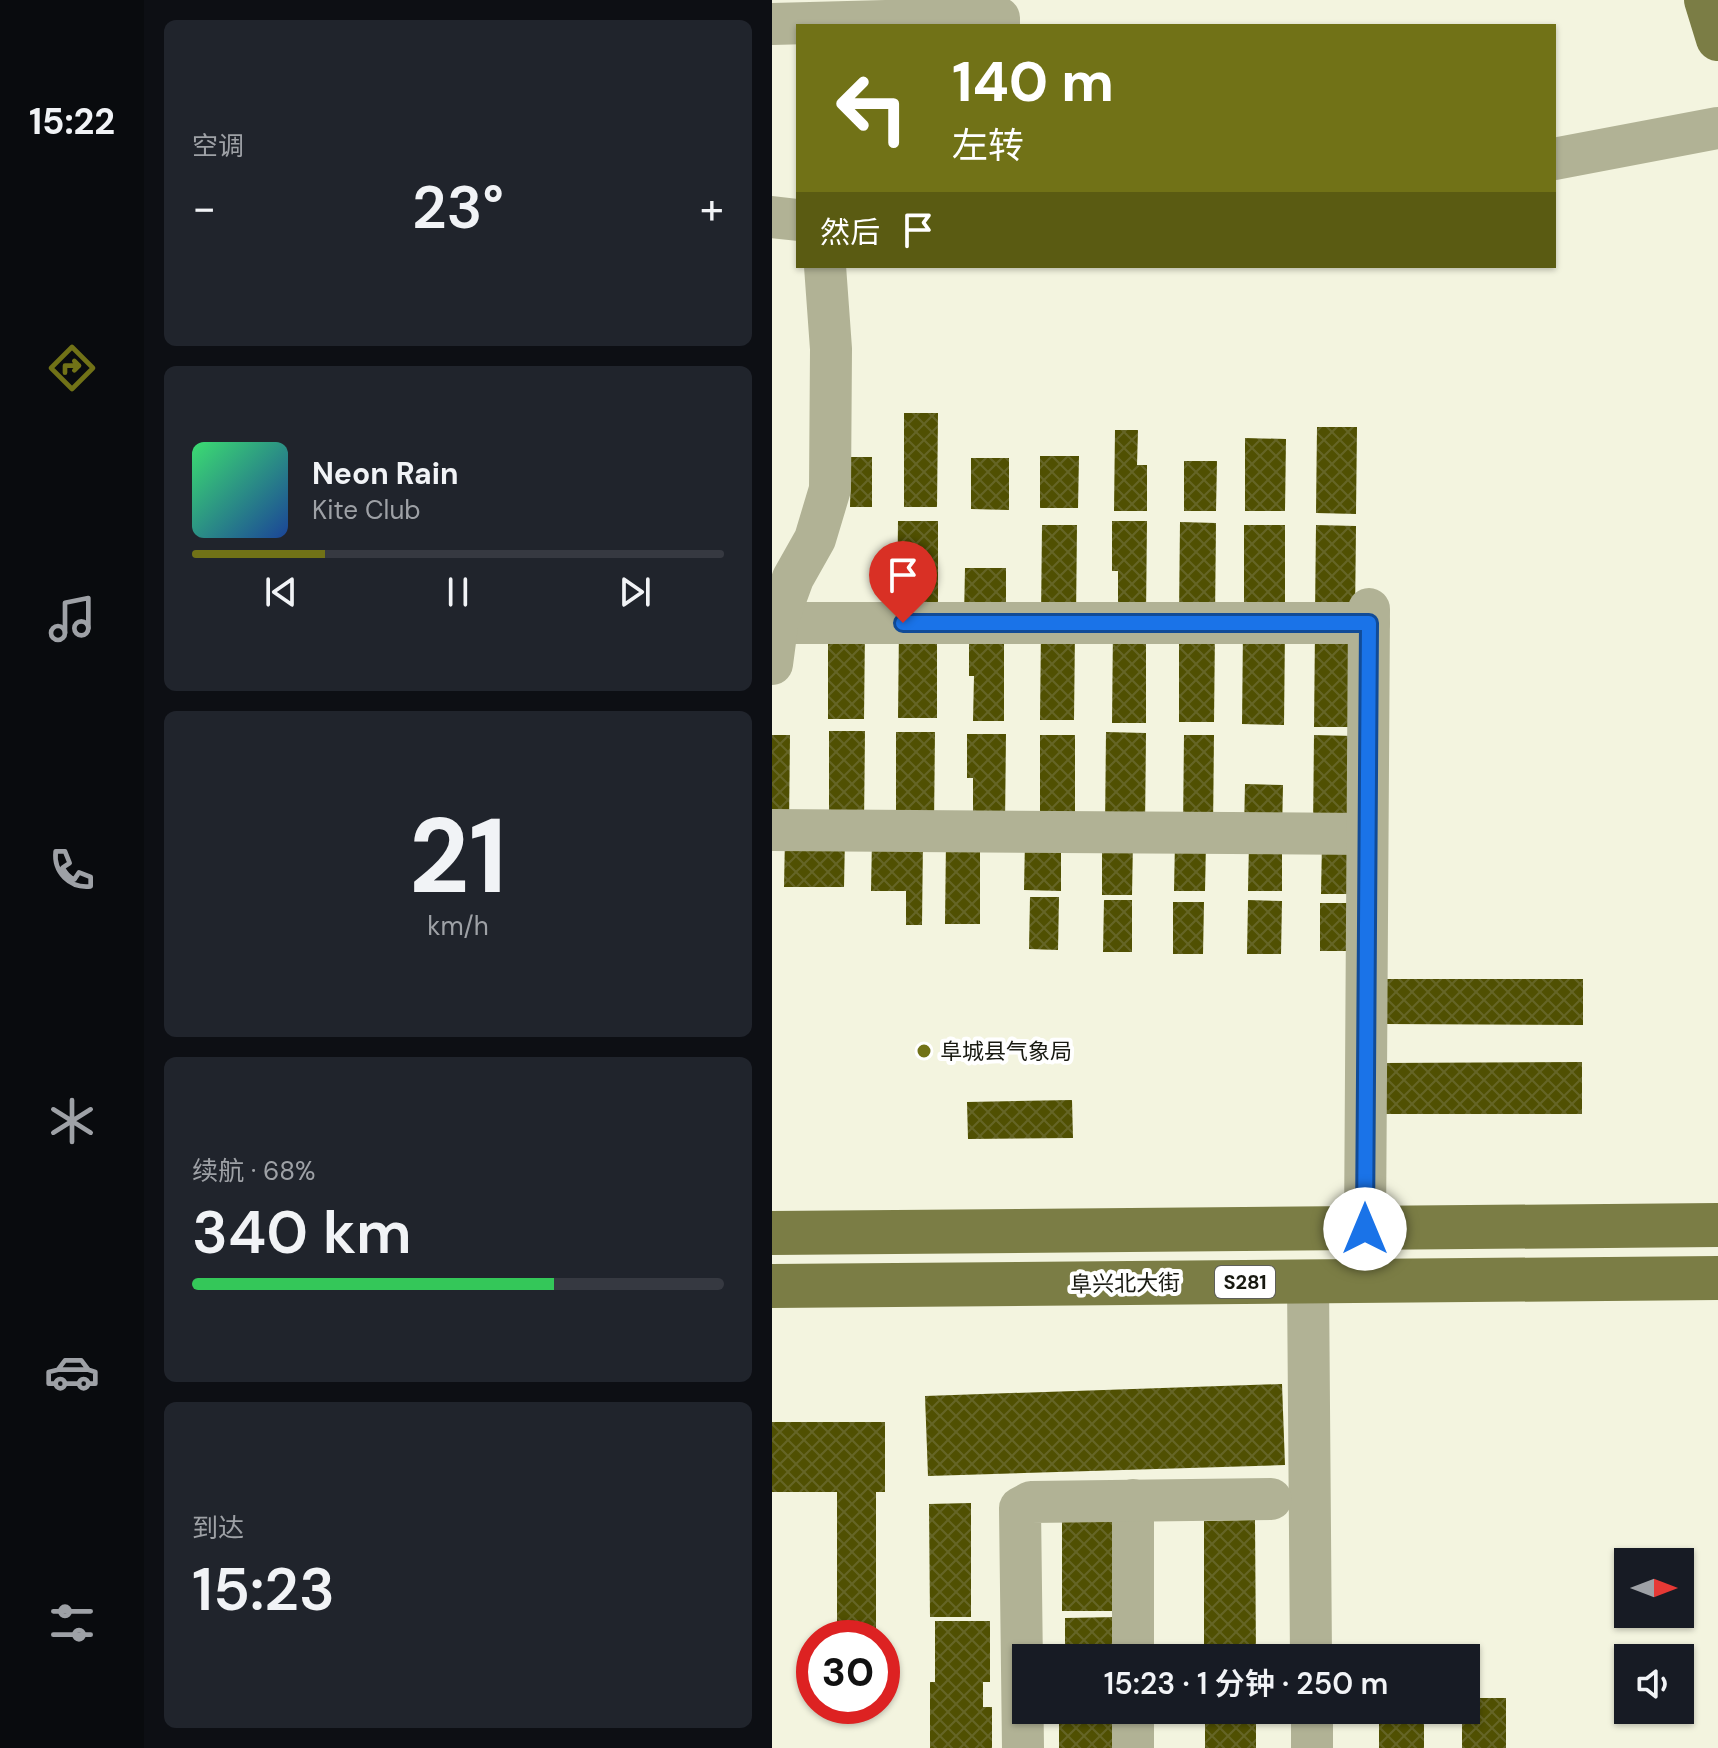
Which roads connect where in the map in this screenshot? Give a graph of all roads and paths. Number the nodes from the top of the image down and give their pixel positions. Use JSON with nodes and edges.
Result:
{"nodes":[{"id":1,"x":1706,"y":0,"type":"edge"},
{"id":2,"x":791,"y":24,"type":"edge"},
{"id":3,"x":999,"y":24,"type":"edge"},
{"id":4,"x":1718,"y":39,"type":"edge"},
{"id":5,"x":1718,"y":128,"type":"edge"},
{"id":6,"x":1556,"y":159,"type":"edge"},
{"id":7,"x":772,"y":217,"type":"edge"},
{"id":8,"x":796,"y":220,"type":"edge"},
{"id":9,"x":825,"y":268,"type":"edge"},
{"id":10,"x":778,"y":623,"type":"junction"},
{"id":11,"x":772,"y":664,"type":"edge"},
{"id":12,"x":772,"y":830,"type":"edge"},
{"id":13,"x":1367,"y":834,"type":"junction"},
{"id":14,"x":1718,"y":1225,"type":"edge"},
{"id":15,"x":1365,"y":1229,"type":"junction"},
{"id":16,"x":772,"y":1233,"type":"edge"},
{"id":17,"x":1718,"y":1278,"type":"edge"},
{"id":18,"x":1308,"y":1281,"type":"junction"},
{"id":19,"x":772,"y":1286,"type":"edge"},
{"id":20,"x":1271,"y":1499,"type":"dead end"},
{"id":21,"x":1133,"y":1500,"type":"junction"},
{"id":22,"x":1133,"y":1644,"type":"edge"},
{"id":23,"x":1311,"y":1644,"type":"edge"},
{"id":24,"x":1133,"y":1724,"type":"edge"},
{"id":25,"x":1312,"y":1724,"type":"edge"},
{"id":26,"x":1023,"y":1748,"type":"edge"},
{"id":27,"x":1133,"y":1748,"type":"edge"},
{"id":28,"x":1312,"y":1748,"type":"edge"}],
"edges":[{"from":1,"to":4,"type":"main road"},
{"from":2,"to":3,"type":"street"},
{"from":5,"to":6,"type":"street"},
{"from":7,"to":8,"type":"street"},
{"from":9,"to":10,"type":"street"},
{"from":10,"to":11,"type":"street"},
{"from":10,"to":13,"type":"street"},
{"from":12,"to":13,"type":"street"},
{"from":13,"to":15,"type":"street"},
{"from":14,"to":15,"type":"main road"},
{"from":15,"to":16,"type":"main road"},
{"from":17,"to":18,"type":"main road","name":"阜兴北大街","number":"S281"},
{"from":18,"to":19,"type":"main road","name":"阜兴北大街","number":"S281"},
{"from":18,"to":23,"type":"street"},
{"from":20,"to":21,"type":"street"},
{"from":21,"to":22,"type":"street"},
{"from":21,"to":26,"type":"street"},
{"from":24,"to":27,"type":"street"},
{"from":25,"to":28,"type":"street"}]}
